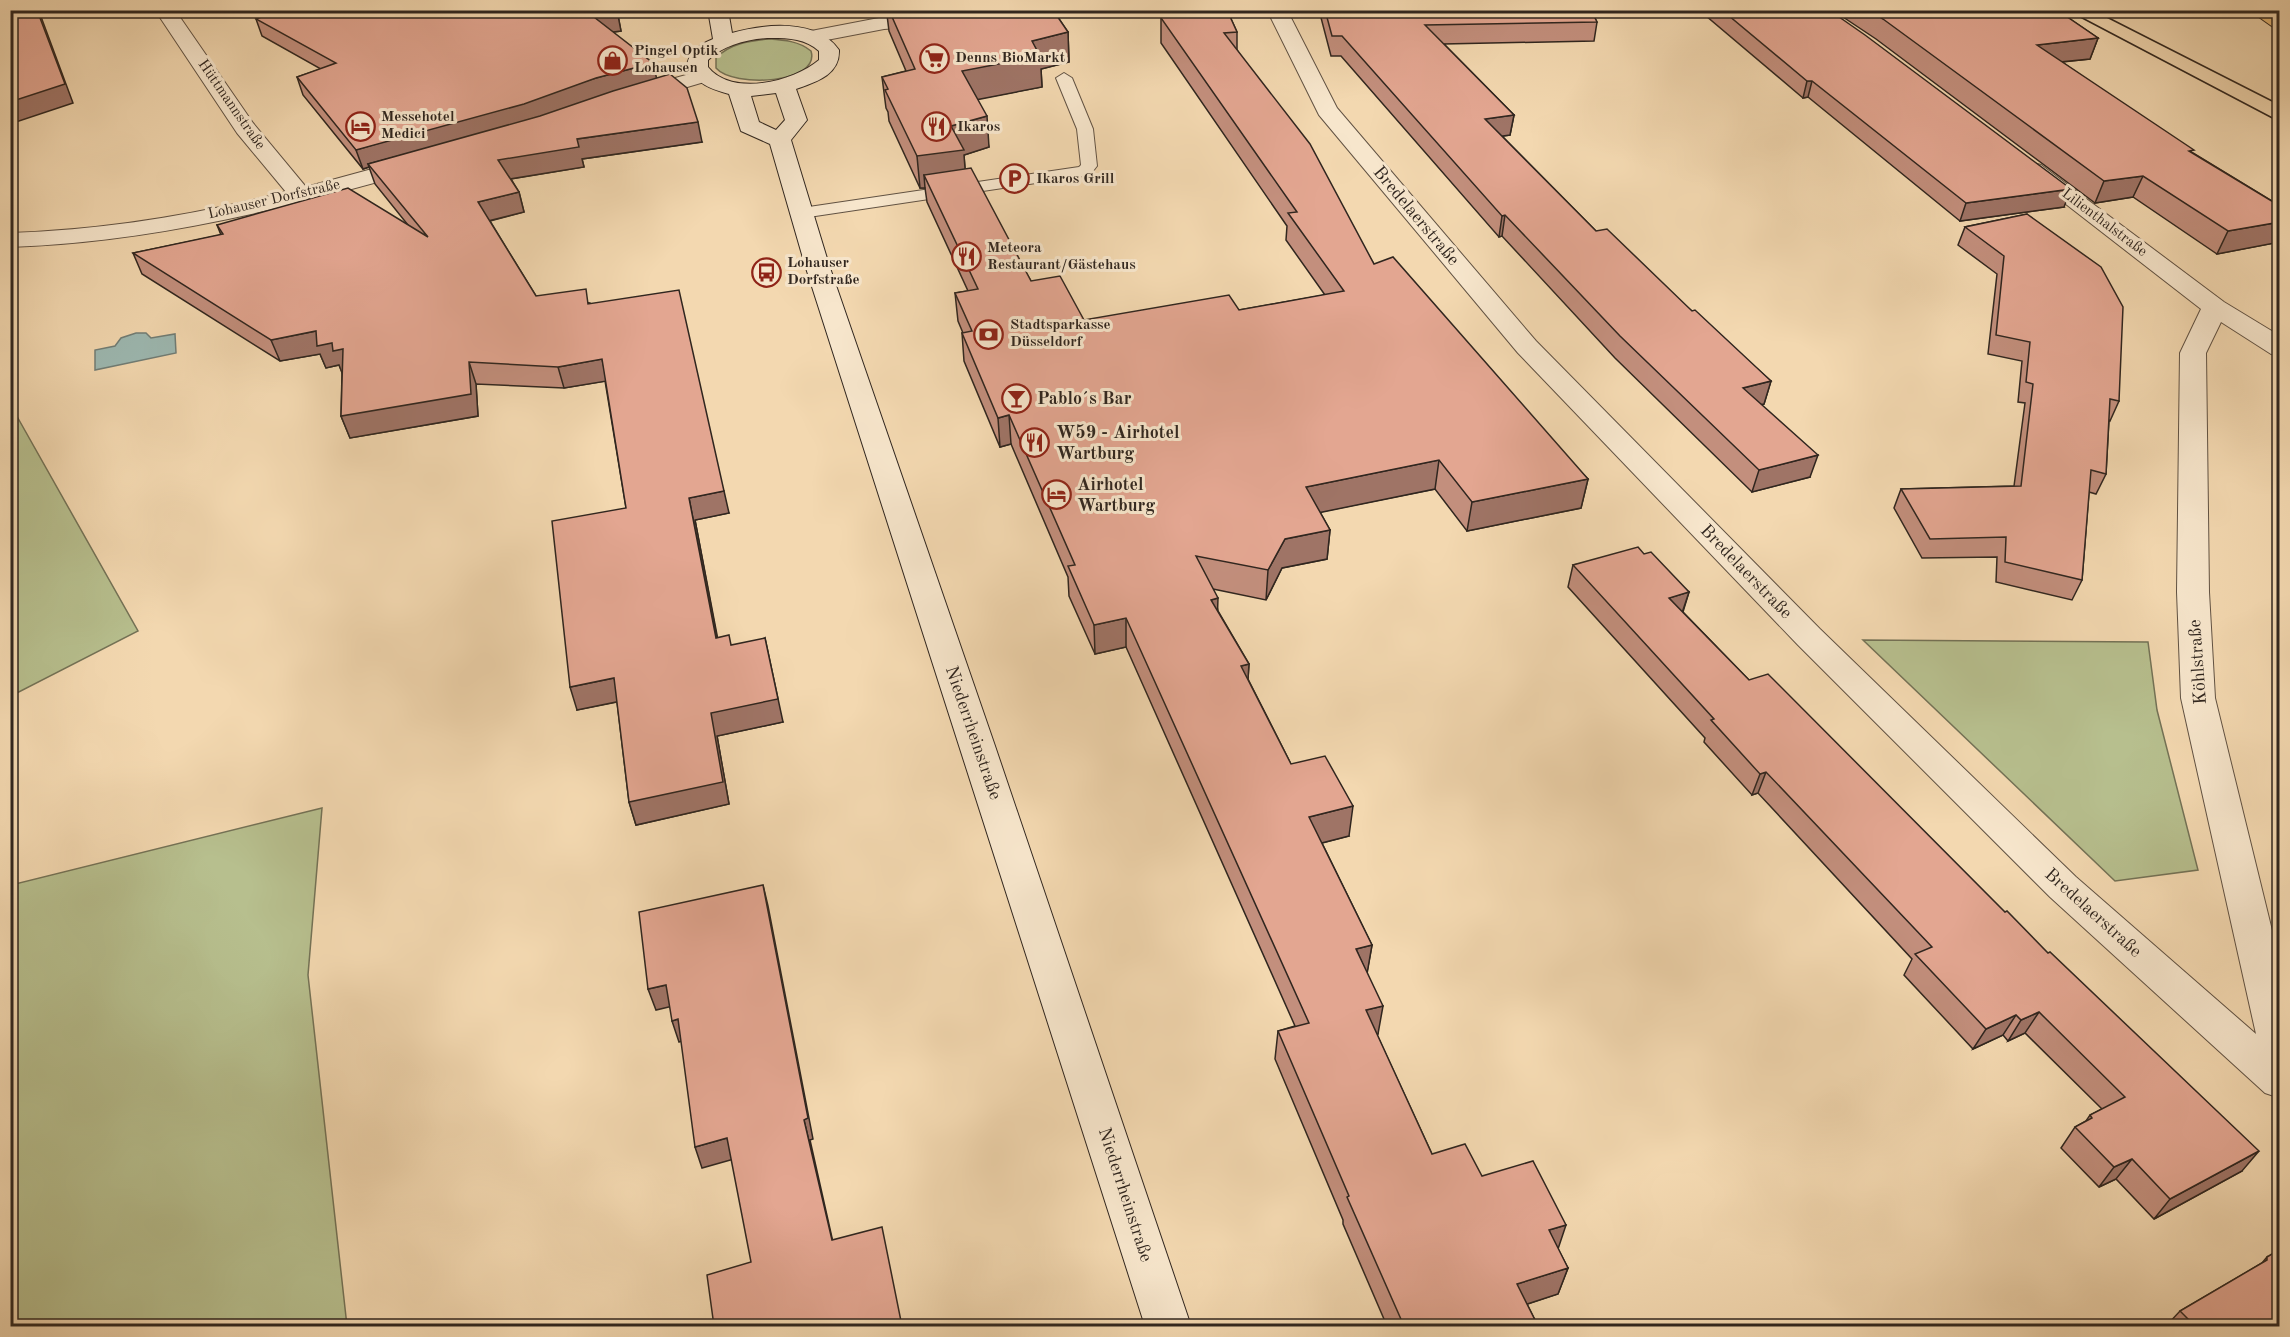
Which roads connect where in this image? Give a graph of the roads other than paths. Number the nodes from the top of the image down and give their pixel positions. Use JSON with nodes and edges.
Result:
{"nodes":[{"id":1,"x":165,"y":10,"type":"edge"},
{"id":2,"x":718,"y":10,"type":"edge"},
{"id":3,"x":1277,"y":10,"type":"edge"},
{"id":4,"x":2259,"y":10,"type":"edge"},
{"id":5,"x":947,"y":19,"type":"edge"},
{"id":6,"x":916,"y":23,"type":"junction"},
{"id":7,"x":2280,"y":23,"type":"edge"},
{"id":8,"x":812,"y":37,"type":"junction"},
{"id":9,"x":723,"y":41,"type":"junction"},
{"id":10,"x":846,"y":51,"type":"junction"},
{"id":11,"x":704,"y":76,"type":"junction"},
{"id":12,"x":1064,"y":78,"type":"dead end"},
{"id":13,"x":784,"y":86,"type":"junction"},
{"id":14,"x":738,"y":88,"type":"junction"},
{"id":15,"x":618,"y":101,"type":"edge"},
{"id":16,"x":780,"y":140,"type":"junction"},
{"id":17,"x":442,"y":156,"type":"edge"},
{"id":18,"x":2018,"y":158,"type":"edge"},
{"id":19,"x":301,"y":196,"type":"junction"},
{"id":20,"x":802,"y":213,"type":"junction"},
{"id":21,"x":10,"y":240,"type":"edge"},
{"id":22,"x":2215,"y":307,"type":"junction"},
{"id":23,"x":2280,"y":348,"type":"edge"},
{"id":24,"x":2280,"y":1049,"type":"edge"},
{"id":25,"x":2280,"y":1080,"type":"edge"},
{"id":26,"x":1168,"y":1326,"type":"edge"}],
"edges":[{"from":1,"to":19,"type":"street","name":"Hüttmannstraße"},
{"from":2,"to":9,"type":"street"},
{"from":3,"to":25,"type":"street","name":"Bredelaerstraße"},
{"from":4,"to":7,"type":"highway"},
{"from":5,"to":6,"type":"street"},
{"from":6,"to":8,"type":"street"},
{"from":6,"to":10,"type":"street"},
{"from":8,"to":9,"type":"street"},
{"from":8,"to":10,"type":"street"},
{"from":9,"to":11,"type":"street"},
{"from":10,"to":13,"type":"street"},
{"from":11,"to":14,"type":"street"},
{"from":11,"to":15,"type":"street"},
{"from":12,"to":20,"type":"lane"},
{"from":13,"to":14,"type":"street"},
{"from":13,"to":16,"type":"street"},
{"from":14,"to":16,"type":"street"},
{"from":16,"to":20,"type":"street","name":"Niederrheinstraße"},
{"from":17,"to":19,"type":"street","name":"Lohauser Dorfstraße"},
{"from":18,"to":22,"type":"street","name":"Lilienthalstraße"},
{"from":19,"to":21,"type":"street","name":"Lohauser Dorfstraße"},
{"from":20,"to":26,"type":"street","name":"Niederrheinstraße"},
{"from":22,"to":23,"type":"street","name":"Lilienthalstraße"},
{"from":22,"to":24,"type":"street","name":"Köhlstraße"}]}
